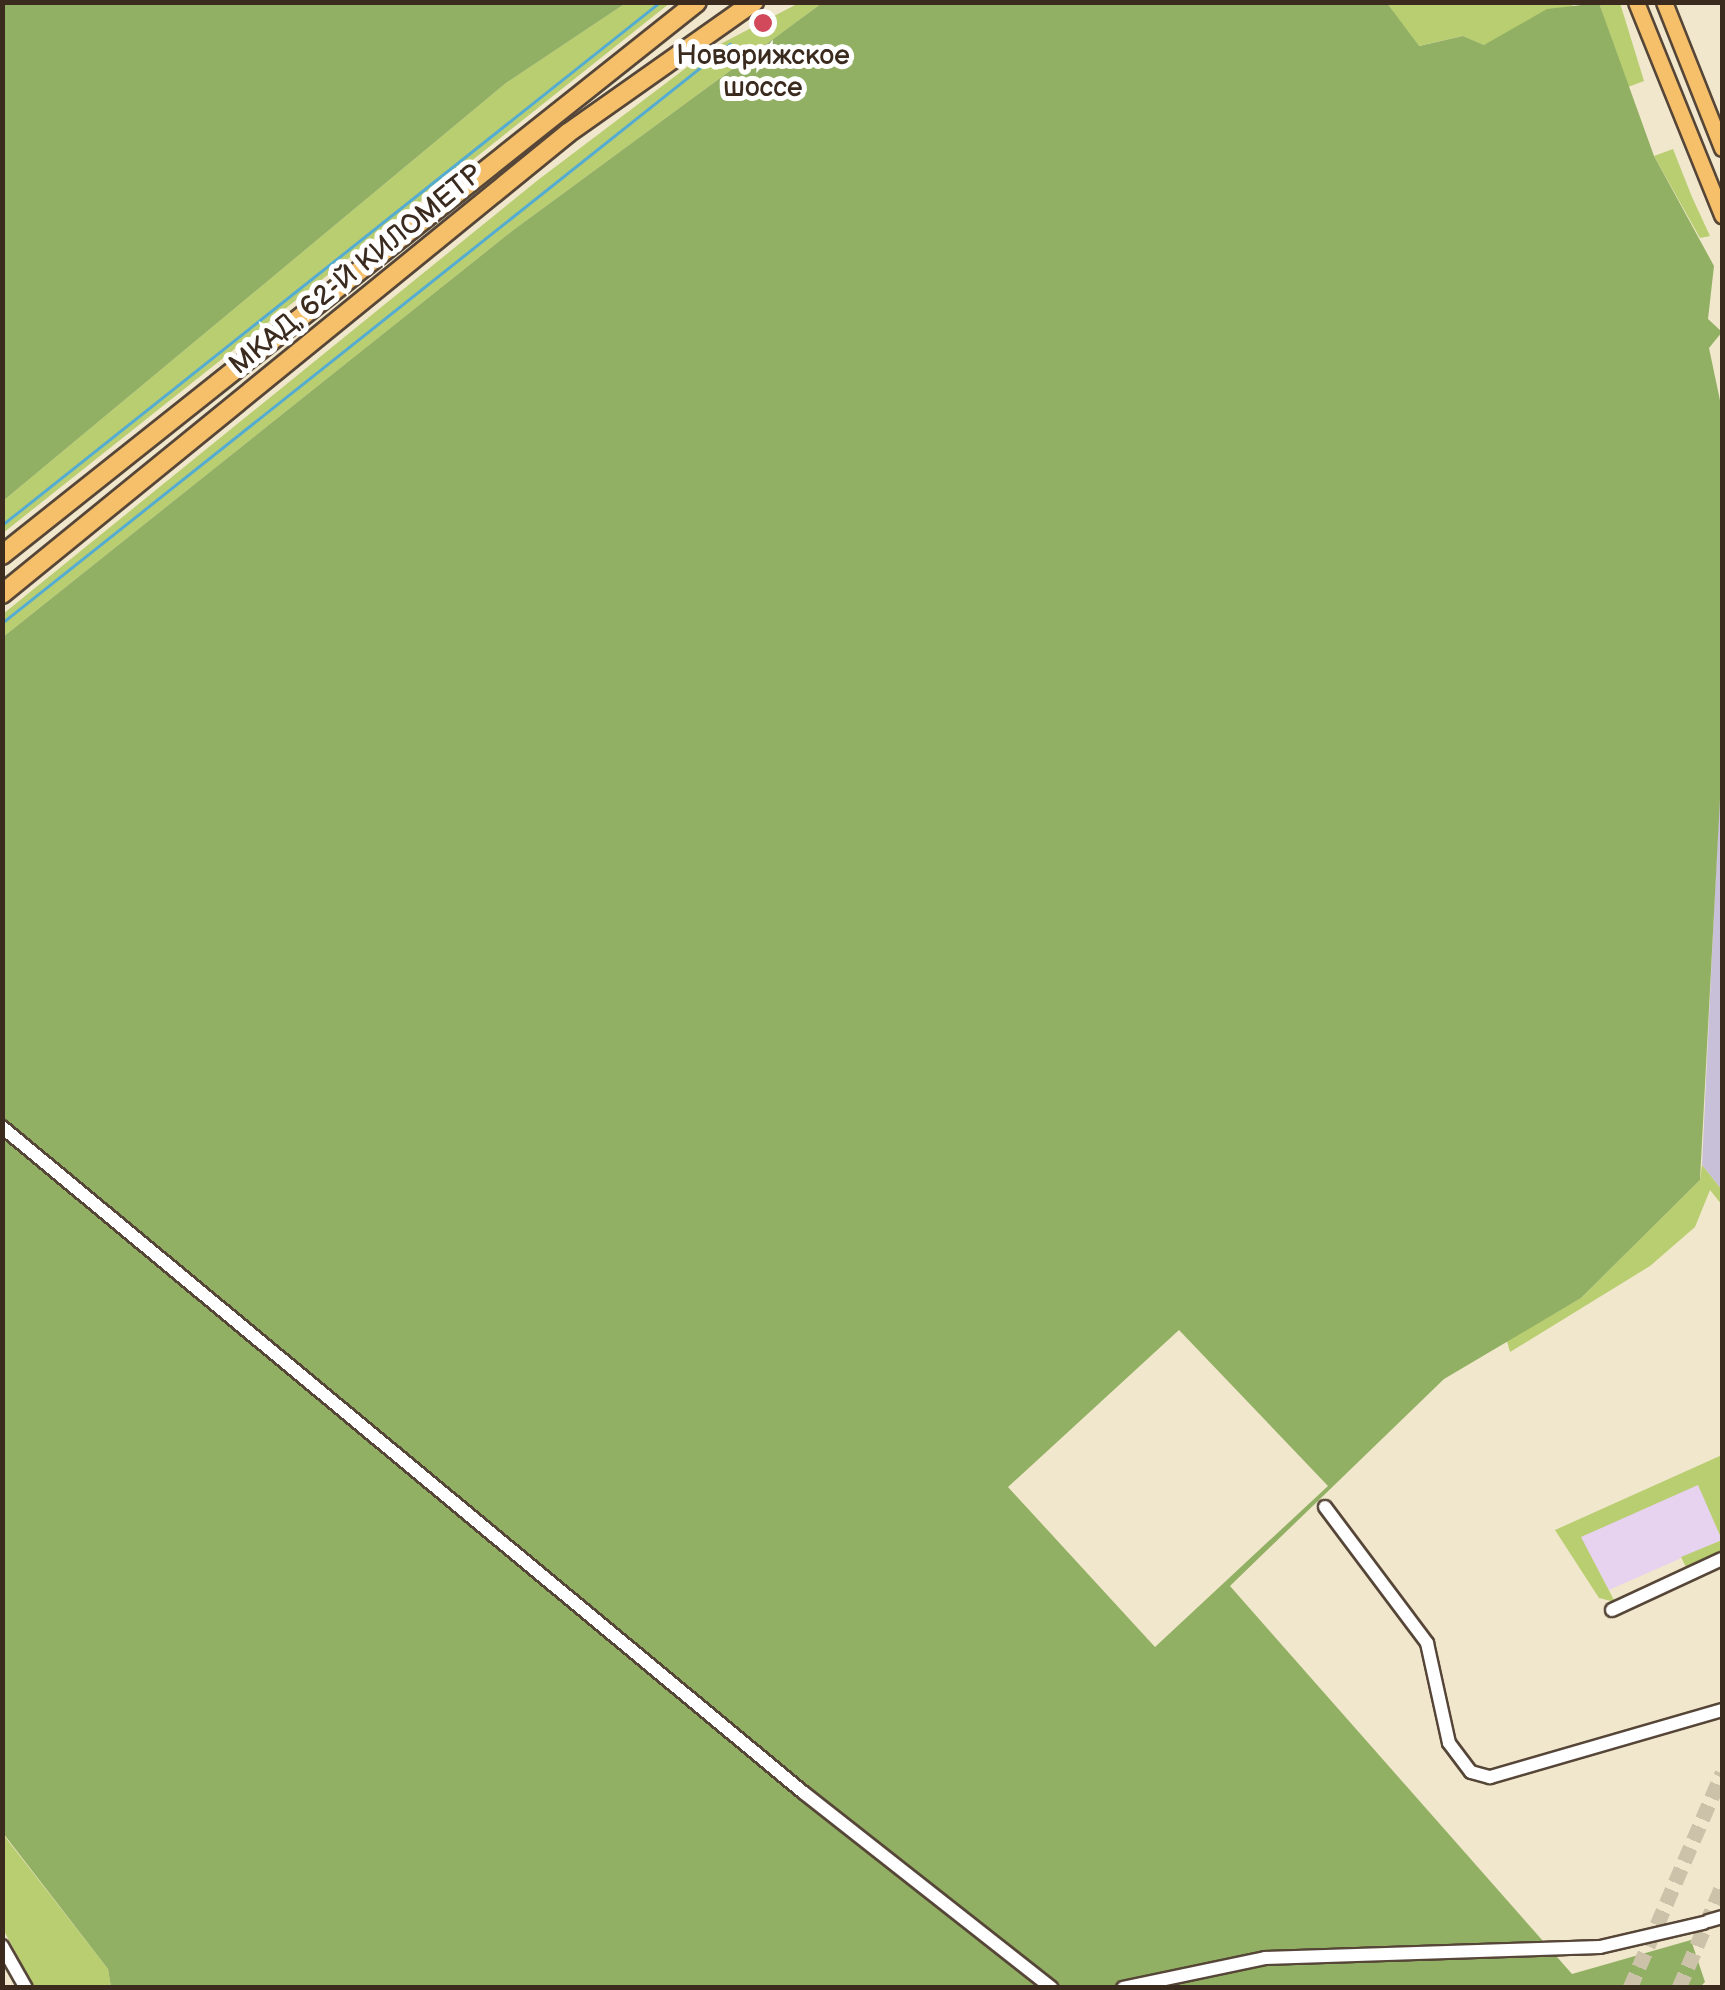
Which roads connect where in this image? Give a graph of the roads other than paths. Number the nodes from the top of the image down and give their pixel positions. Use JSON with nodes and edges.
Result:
{"nodes":[{"id":1,"x":697,"y":2,"type":"edge"},
{"id":2,"x":754,"y":2,"type":"edge"},
{"id":3,"x":1636,"y":2,"type":"edge"},
{"id":4,"x":1666,"y":5,"type":"edge"},
{"id":5,"x":1722,"y":148,"type":"edge"},
{"id":6,"x":1722,"y":214,"type":"edge"},
{"id":7,"x":2,"y":555,"type":"edge"},
{"id":8,"x":2,"y":594,"type":"edge"},
{"id":9,"x":2,"y":1127,"type":"edge"},
{"id":10,"x":1325,"y":1508,"type":"dead end"},
{"id":11,"x":1722,"y":1559,"type":"edge"},
{"id":12,"x":1612,"y":1610,"type":"dead end"},
{"id":13,"x":1722,"y":1710,"type":"edge"},
{"id":14,"x":1722,"y":1916,"type":"edge"},
{"id":15,"x":2,"y":1946,"type":"edge"},
{"id":16,"x":26,"y":1988,"type":"edge"},
{"id":17,"x":1052,"y":1988,"type":"edge"},
{"id":18,"x":1123,"y":1988,"type":"edge"}],
"edges":[{"from":1,"to":7,"type":"highway","name":"МКАД, 62-Й КИЛОМЕТР"},
{"from":2,"to":8,"type":"highway","name":"МКАД, 62-Й КИЛОМЕТР"},
{"from":3,"to":6,"type":"main road"},
{"from":4,"to":5,"type":"main road"},
{"from":9,"to":17,"type":"street"},
{"from":10,"to":13,"type":"street"},
{"from":11,"to":12,"type":"street"},
{"from":14,"to":18,"type":"street"},
{"from":15,"to":16,"type":"street"}]}
